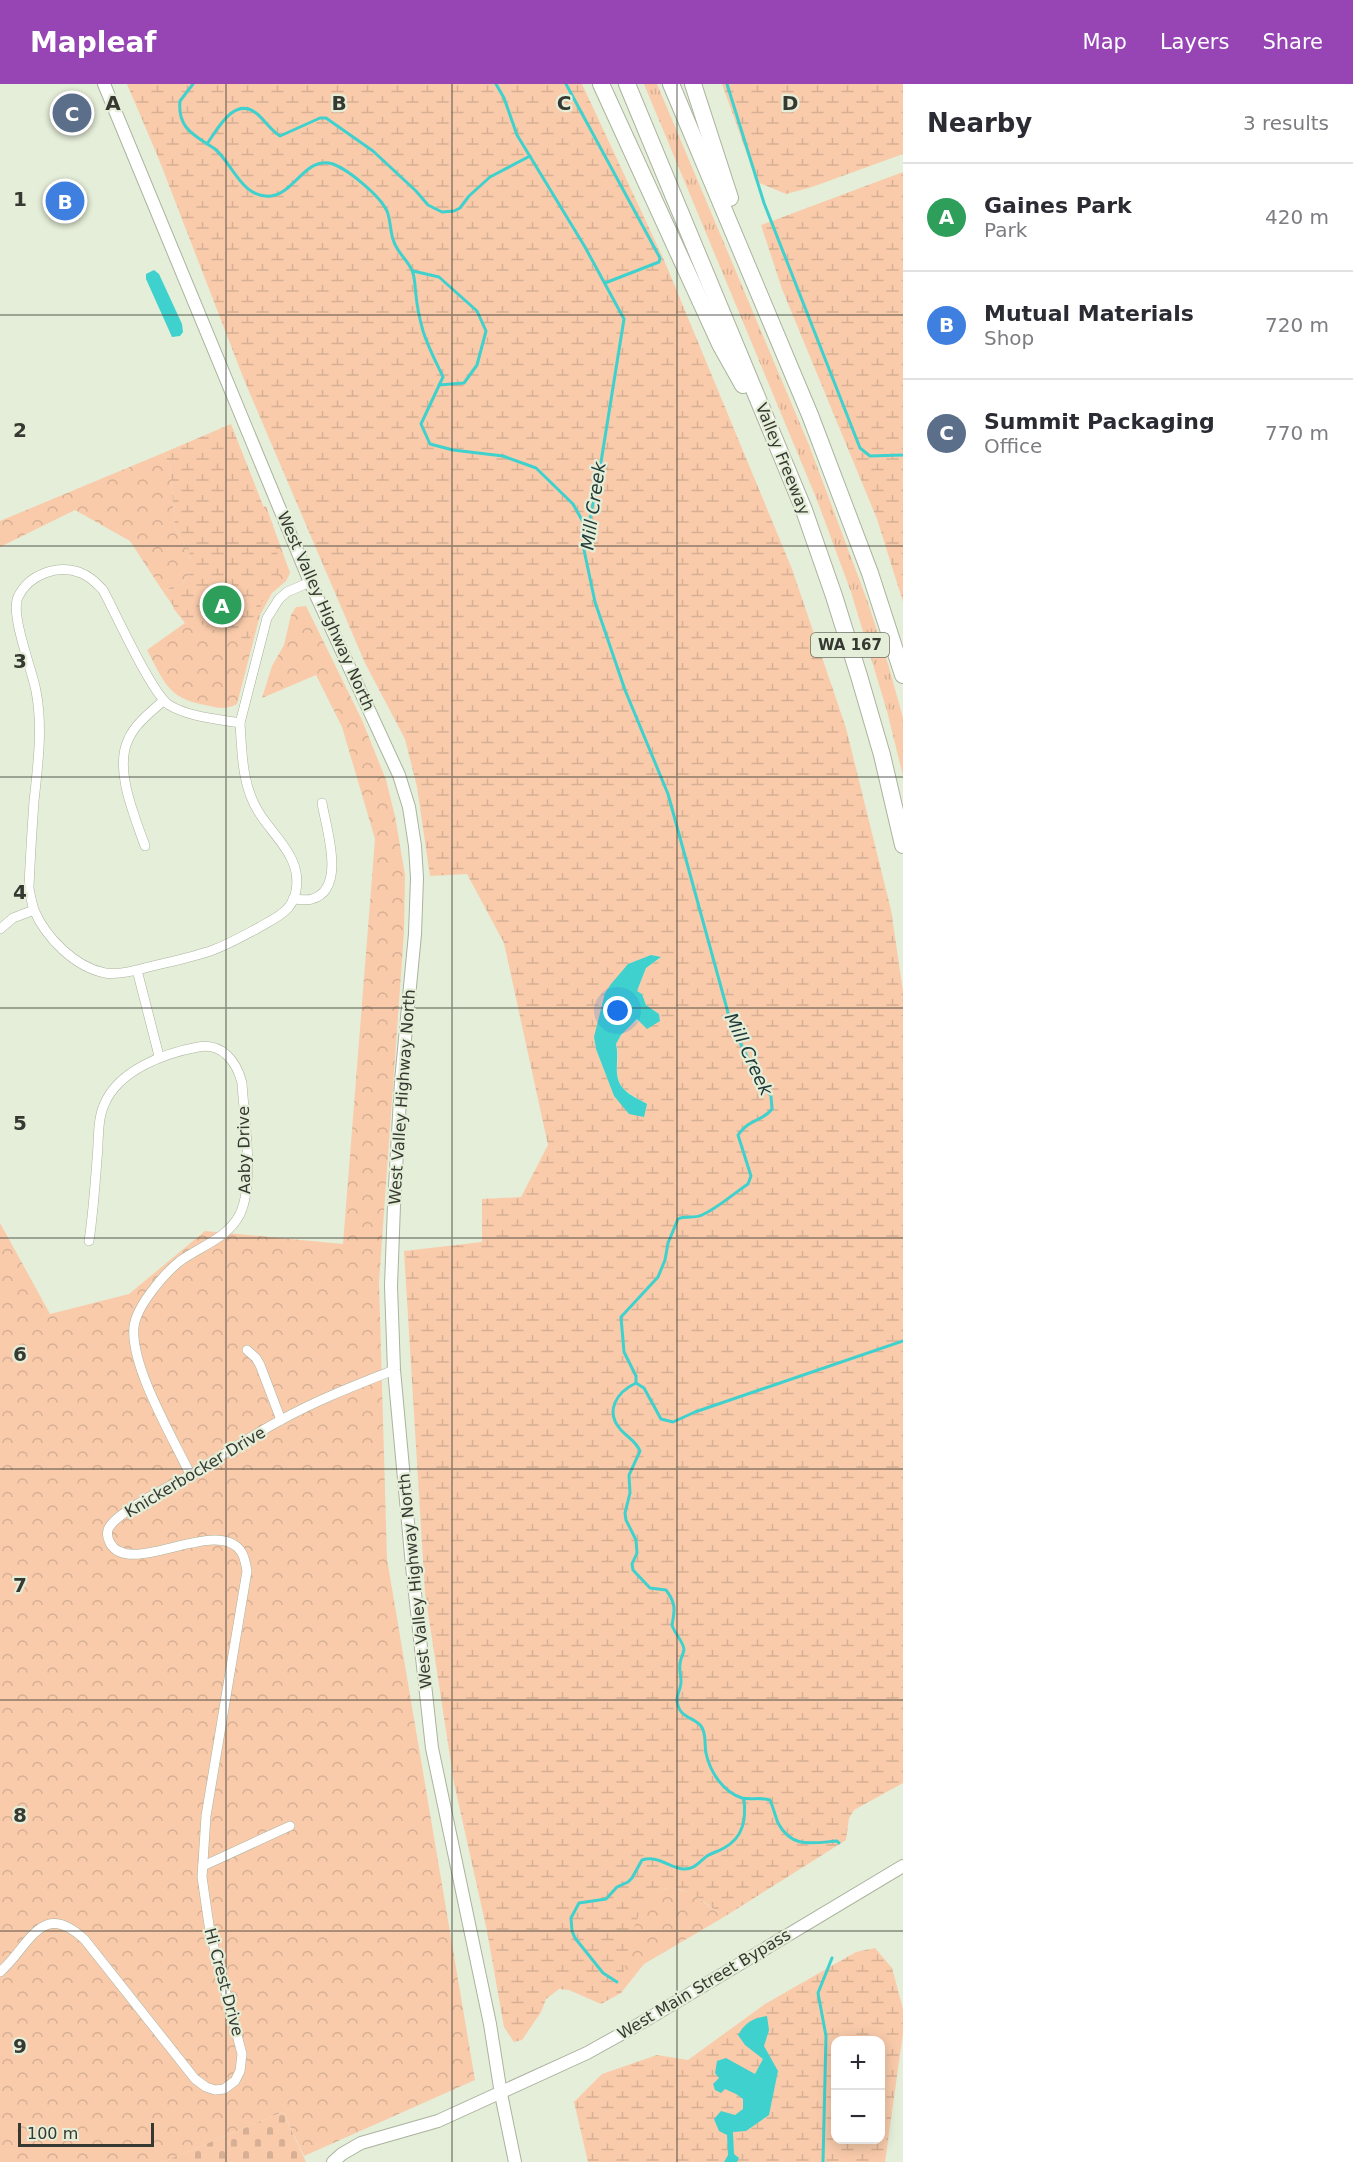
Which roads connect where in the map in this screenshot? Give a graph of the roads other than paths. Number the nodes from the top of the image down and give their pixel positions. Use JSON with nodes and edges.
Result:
{"nodes":[{"id":1,"x":104,"y":84,"type":"edge"},
{"id":2,"x":602,"y":84,"type":"edge"},
{"id":3,"x":627,"y":84,"type":"edge"},
{"id":4,"x":671,"y":84,"type":"edge"},
{"id":5,"x":693,"y":84,"type":"edge"},
{"id":6,"x":762,"y":299,"type":"junction"},
{"id":7,"x":781,"y":450,"type":"junction"},
{"id":8,"x":310,"y":582,"type":"junction"},
{"id":9,"x":903,"y":675,"type":"edge"},
{"id":10,"x":163,"y":700,"type":"junction"},
{"id":11,"x":240,"y":723,"type":"junction"},
{"id":12,"x":322,"y":803,"type":"dead end"},
{"id":13,"x":903,"y":845,"type":"edge"},
{"id":14,"x":145,"y":846,"type":"dead end"},
{"id":15,"x":293,"y":899,"type":"junction"},
{"id":16,"x":34,"y":910,"type":"junction"},
{"id":17,"x":0,"y":928,"type":"edge"},
{"id":18,"x":137,"y":970,"type":"junction"},
{"id":19,"x":159,"y":1056,"type":"junction"},
{"id":20,"x":89,"y":1241,"type":"dead end"},
{"id":21,"x":247,"y":1350,"type":"dead end"},
{"id":22,"x":394,"y":1370,"type":"junction"},
{"id":23,"x":281,"y":1420,"type":"junction"},
{"id":24,"x":190,"y":1474,"type":"junction"},
{"id":25,"x":241,"y":1552,"type":"joint"},
{"id":26,"x":290,"y":1826,"type":"dead end"},
{"id":27,"x":203,"y":1866,"type":"junction"},
{"id":28,"x":899,"y":1868,"type":"edge"},
{"id":29,"x":0,"y":1972,"type":"edge"},
{"id":30,"x":501,"y":2094,"type":"junction"},
{"id":31,"x":333,"y":2162,"type":"edge"},
{"id":32,"x":515,"y":2162,"type":"edge"}],
"edges":[{"from":1,"to":8,"type":"main road","name":"West Valley Highway North"},
{"from":2,"to":7,"type":"highway"},
{"from":3,"to":7,"type":"highway","name":"Valley Freeway","number":"WA 167"},
{"from":4,"to":6,"type":"highway","number":"WA 167"},
{"from":5,"to":6,"type":"highway"},
{"from":6,"to":9,"type":"highway","number":"WA 167"},
{"from":7,"to":13,"type":"highway","name":"Valley Freeway","number":"WA 167"},
{"from":8,"to":11,"type":"street"},
{"from":8,"to":22,"type":"main road","name":"West Valley Highway North"},
{"from":10,"to":11,"type":"street"},
{"from":10,"to":14,"type":"street"},
{"from":10,"to":16,"type":"street"},
{"from":11,"to":15,"type":"street"},
{"from":12,"to":15,"type":"street"},
{"from":15,"to":18,"type":"street"},
{"from":16,"to":17,"type":"street"},
{"from":16,"to":18,"type":"street"},
{"from":18,"to":19,"type":"street"},
{"from":19,"to":20,"type":"street","name":"Aaby Drive"},
{"from":19,"to":24,"type":"street","name":"Aaby Drive"},
{"from":21,"to":23,"type":"street"},
{"from":22,"to":23,"type":"street","name":"Knickerbocker Drive"},
{"from":22,"to":30,"type":"main road","name":"West Valley Highway North"},
{"from":23,"to":24,"type":"street","name":"Knickerbocker Drive"},
{"from":24,"to":25,"type":"street","name":"Knickerbocker Drive"},
{"from":25,"to":27,"type":"street","name":"Hi Crest Drive"},
{"from":26,"to":27,"type":"street"},
{"from":27,"to":29,"type":"street","name":"Hi Crest Drive"},
{"from":28,"to":30,"type":"main road","name":"West Main Street Bypass"},
{"from":30,"to":31,"type":"main road","name":"West Main Street Bypass"},
{"from":30,"to":32,"type":"main road","name":"West Valley Highway North"}]}
